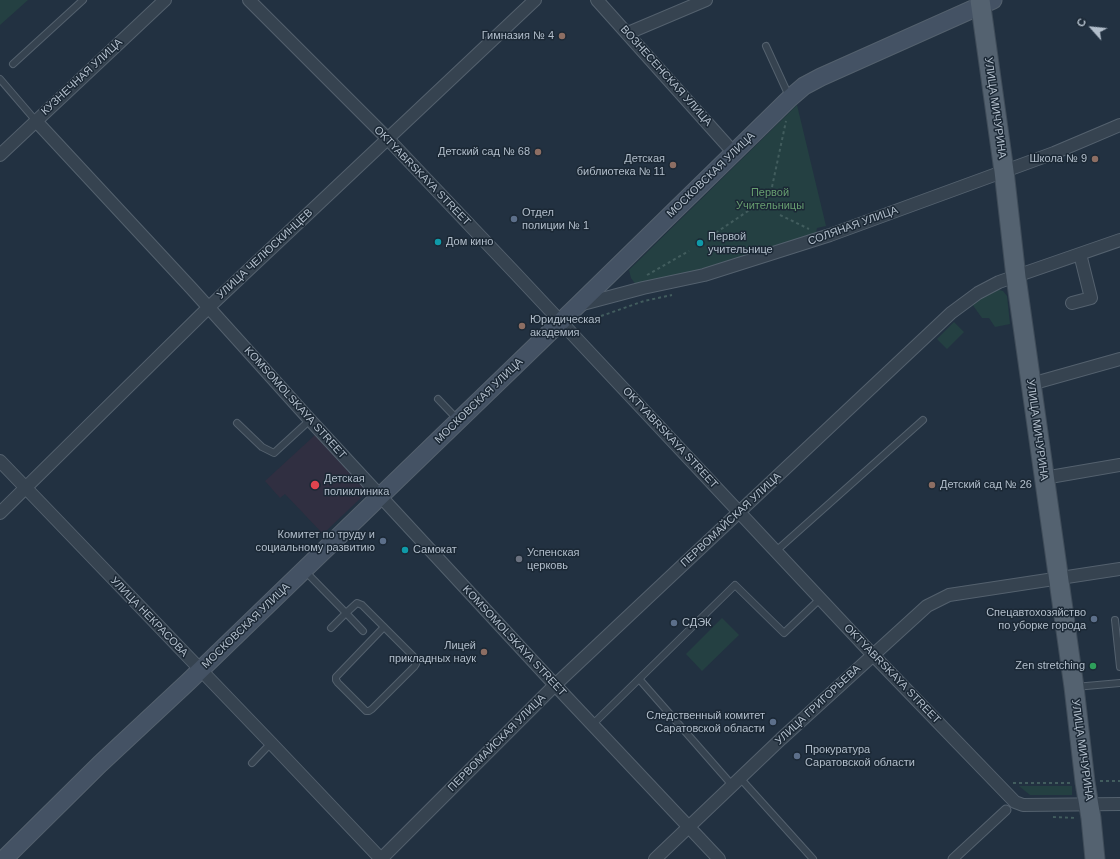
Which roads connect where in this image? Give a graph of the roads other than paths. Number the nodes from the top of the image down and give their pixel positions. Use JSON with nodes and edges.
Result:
{"nodes":[{"id":1,"x":83,"y":0,"type":"edge"},
{"id":2,"x":165,"y":0,"type":"edge"},
{"id":3,"x":535,"y":0,"type":"edge"},
{"id":4,"x":597,"y":0,"type":"edge"},
{"id":5,"x":706,"y":0,"type":"edge"},
{"id":6,"x":254,"y":2,"type":"edge"},
{"id":7,"x":985,"y":2,"type":"edge"},
{"id":8,"x":628,"y":33,"type":"junction"},
{"id":9,"x":766,"y":46,"type":"dead end"},
{"id":10,"x":13,"y":64,"type":"dead end"},
{"id":11,"x":0,"y":79,"type":"edge"},
{"id":12,"x":790,"y":98,"type":"junction"},
{"id":13,"x":36,"y":121,"type":"junction"},
{"id":14,"x":1120,"y":125,"type":"edge"},
{"id":15,"x":386,"y":138,"type":"junction"},
{"id":16,"x":734,"y":153,"type":"junction"},
{"id":17,"x":0,"y":155,"type":"edge"},
{"id":18,"x":1004,"y":171,"type":"junction"},
{"id":19,"x":1120,"y":240,"type":"edge"},
{"id":20,"x":1080,"y":254,"type":"junction"},
{"id":21,"x":1016,"y":277,"type":"junction"},
{"id":22,"x":1072,"y":303,"type":"dead end"},
{"id":23,"x":578,"y":305,"type":"junction"},
{"id":24,"x":208,"y":308,"type":"junction"},
{"id":25,"x":561,"y":322,"type":"junction"},
{"id":26,"x":1120,"y":359,"type":"edge"},
{"id":27,"x":1031,"y":384,"type":"junction"},
{"id":28,"x":438,"y":399,"type":"dead end"},
{"id":29,"x":310,"y":420,"type":"junction"},
{"id":30,"x":923,"y":420,"type":"dead end"},
{"id":31,"x":458,"y":421,"type":"junction"},
{"id":32,"x":237,"y":423,"type":"dead end"},
{"id":33,"x":0,"y":461,"type":"edge"},
{"id":34,"x":1120,"y":465,"type":"edge"},
{"id":35,"x":1044,"y":478,"type":"junction"},
{"id":36,"x":26,"y":488,"type":"junction"},
{"id":37,"x":380,"y":496,"type":"junction"},
{"id":38,"x":739,"y":512,"type":"junction"},
{"id":39,"x":0,"y":513,"type":"edge"},
{"id":40,"x":776,"y":551,"type":"junction"},
{"id":41,"x":1120,"y":569,"type":"edge"},
{"id":42,"x":304,"y":570,"type":"junction"},
{"id":43,"x":1058,"y":578,"type":"junction"},
{"id":44,"x":821,"y":598,"type":"junction"},
{"id":45,"x":346,"y":613,"type":"junction"},
{"id":46,"x":1114,"y":620,"type":"dead end"},
{"id":47,"x":331,"y":628,"type":"dead end"},
{"id":48,"x":384,"y":628,"type":"junction"},
{"id":49,"x":363,"y":631,"type":"dead end"},
{"id":50,"x":873,"y":655,"type":"junction"},
{"id":51,"x":1120,"y":667,"type":"edge"},
{"id":52,"x":200,"y":670,"type":"junction"},
{"id":53,"x":640,"y":680,"type":"junction"},
{"id":54,"x":1120,"y":683,"type":"edge"},
{"id":55,"x":555,"y":686,"type":"junction"},
{"id":56,"x":1074,"y":687,"type":"junction"},
{"id":57,"x":592,"y":725,"type":"junction"},
{"id":58,"x":272,"y":743,"type":"junction"},
{"id":59,"x":252,"y":763,"type":"dead end"},
{"id":60,"x":736,"y":782,"type":"junction"},
{"id":61,"x":1120,"y":804,"type":"edge"},
{"id":62,"x":1089,"y":805,"type":"junction"},
{"id":63,"x":1006,"y":810,"type":"dead end"},
{"id":64,"x":688,"y":827,"type":"junction"},
{"id":65,"x":4,"y":859,"type":"edge"},
{"id":66,"x":381,"y":859,"type":"edge"},
{"id":67,"x":655,"y":859,"type":"edge"},
{"id":68,"x":719,"y":859,"type":"edge"},
{"id":69,"x":812,"y":859,"type":"edge"},
{"id":70,"x":953,"y":859,"type":"edge"},
{"id":71,"x":1095,"y":859,"type":"edge"}],
"edges":[{"from":1,"to":10,"type":"lane"},
{"from":2,"to":13,"type":"street","name":"КУЗНЕЧНАЯ УЛИЦА"},
{"from":3,"to":15,"type":"street","name":"УЛИЦА ЧЕЛЮСКИНЦЕВ"},
{"from":4,"to":8,"type":"street","name":"ВОЗНЕСЕНСКАЯ УЛИЦА"},
{"from":5,"to":8,"type":"street"},
{"from":6,"to":15,"type":"street","name":"OKTYABRSKAYA STREET"},
{"from":7,"to":12,"type":"main road","name":"МОСКОВСКАЯ УЛИЦА"},
{"from":7,"to":18,"type":"main road","name":"УЛИЦА МИЧУРИНА"},
{"from":8,"to":16,"type":"street","name":"ВОЗНЕСЕНСКАЯ УЛИЦА"},
{"from":9,"to":12,"type":"lane"},
{"from":11,"to":13,"type":"lane"},
{"from":12,"to":16,"type":"main road","name":"МОСКОВСКАЯ УЛИЦА"},
{"from":13,"to":17,"type":"street","name":"КУЗНЕЧНАЯ УЛИЦА"},
{"from":13,"to":24,"type":"street","name":"KOMSOMOLSKAYA STREET"},
{"from":14,"to":18,"type":"street","name":"СОЛЯНАЯ УЛИЦА"},
{"from":15,"to":24,"type":"street","name":"УЛИЦА ЧЕЛЮСКИНЦЕВ"},
{"from":15,"to":25,"type":"street","name":"OKTYABRSKAYA STREET"},
{"from":16,"to":23,"type":"main road","name":"МОСКОВСКАЯ УЛИЦА"},
{"from":18,"to":21,"type":"main road","name":"УЛИЦА МИЧУРИНА"},
{"from":18,"to":23,"type":"street","name":"СОЛЯНАЯ УЛИЦА"},
{"from":19,"to":20,"type":"street","name":"ПЕРВОМАЙСКАЯ УЛИЦА"},
{"from":20,"to":21,"type":"street","name":"ПЕРВОМАЙСКАЯ УЛИЦА"},
{"from":20,"to":22,"type":"street"},
{"from":21,"to":27,"type":"main road","name":"УЛИЦА МИЧУРИНА"},
{"from":21,"to":38,"type":"street","name":"ПЕРВОМАЙСКАЯ УЛИЦА"},
{"from":23,"to":25,"type":"main road","name":"МОСКОВСКАЯ УЛИЦА"},
{"from":24,"to":29,"type":"street","name":"KOMSOMOLSKAYA STREET"},
{"from":24,"to":36,"type":"street","name":"УЛИЦА ЧЕЛЮСКИНЦЕВ"},
{"from":25,"to":31,"type":"main road","name":"МОСКОВСКАЯ УЛИЦА"},
{"from":25,"to":38,"type":"street","name":"OKTYABRSKAYA STREET"},
{"from":26,"to":27,"type":"street"},
{"from":27,"to":35,"type":"main road","name":"УЛИЦА МИЧУРИНА"},
{"from":28,"to":31,"type":"lane"},
{"from":29,"to":32,"type":"lane"},
{"from":29,"to":37,"type":"street","name":"KOMSOMOLSKAYA STREET"},
{"from":30,"to":40,"type":"lane"},
{"from":31,"to":37,"type":"main road","name":"МОСКОВСКАЯ УЛИЦА"},
{"from":33,"to":36,"type":"street","name":"УЛИЦА НЕКРАСОВА"},
{"from":34,"to":35,"type":"street"},
{"from":35,"to":43,"type":"main road","name":"УЛИЦА МИЧУРИНА"},
{"from":36,"to":39,"type":"street","name":"УЛИЦА ЧЕЛЮСКИНЦЕВ"},
{"from":36,"to":52,"type":"street","name":"УЛИЦА НЕКРАСОВА"},
{"from":37,"to":42,"type":"main road","name":"МОСКОВСКАЯ УЛИЦА"},
{"from":37,"to":55,"type":"street","name":"KOMSOMOLSKAYA STREET"},
{"from":38,"to":40,"type":"street","name":"OKTYABRSKAYA STREET"},
{"from":38,"to":55,"type":"street","name":"ПЕРВОМАЙСКАЯ УЛИЦА"},
{"from":40,"to":44,"type":"street","name":"OKTYABRSKAYA STREET"},
{"from":41,"to":43,"type":"street","name":"УЛИЦА ГРИГОРЬЕВА"},
{"from":42,"to":45,"type":"lane"},
{"from":42,"to":52,"type":"main road","name":"МОСКОВСКАЯ УЛИЦА"},
{"from":43,"to":50,"type":"street","name":"УЛИЦА ГРИГОРЬЕВА"},
{"from":43,"to":56,"type":"main road","name":"УЛИЦА МИЧУРИНА"},
{"from":44,"to":50,"type":"street","name":"OKTYABRSKAYA STREET"},
{"from":44,"to":53,"type":"lane"},
{"from":45,"to":47,"type":"lane"},
{"from":45,"to":48,"type":"lane"},
{"from":45,"to":49,"type":"lane"},
{"from":46,"to":51,"type":"lane"},
{"from":48,"to":48,"type":"lane"},
{"from":50,"to":60,"type":"street","name":"УЛИЦА ГРИГОРЬЕВА"},
{"from":50,"to":62,"type":"street","name":"OKTYABRSKAYA STREET"},
{"from":52,"to":58,"type":"street","name":"УЛИЦА НЕКРАСОВА"},
{"from":52,"to":65,"type":"main road","name":"МОСКОВСКАЯ УЛИЦА"},
{"from":53,"to":57,"type":"lane"},
{"from":53,"to":60,"type":"lane"},
{"from":54,"to":56,"type":"lane"},
{"from":55,"to":57,"type":"street","name":"KOMSOMOLSKAYA STREET"},
{"from":55,"to":66,"type":"street","name":"ПЕРВОМАЙСКАЯ УЛИЦА"},
{"from":56,"to":62,"type":"main road","name":"УЛИЦА МИЧУРИНА"},
{"from":57,"to":64,"type":"street","name":"KOMSOMOLSKAYA STREET"},
{"from":58,"to":59,"type":"lane"},
{"from":58,"to":66,"type":"street","name":"УЛИЦА НЕКРАСОВА"},
{"from":60,"to":64,"type":"street","name":"УЛИЦА ГРИГОРЬЕВА"},
{"from":60,"to":69,"type":"lane"},
{"from":61,"to":62,"type":"street","name":"OKTYABRSKAYA STREET"},
{"from":62,"to":71,"type":"main road","name":"УЛИЦА МИЧУРИНА"},
{"from":63,"to":70,"type":"street"},
{"from":64,"to":67,"type":"street","name":"УЛИЦА ГРИГОРЬЕВА"},
{"from":64,"to":68,"type":"street","name":"KOMSOMOLSKAYA STREET"}]}
